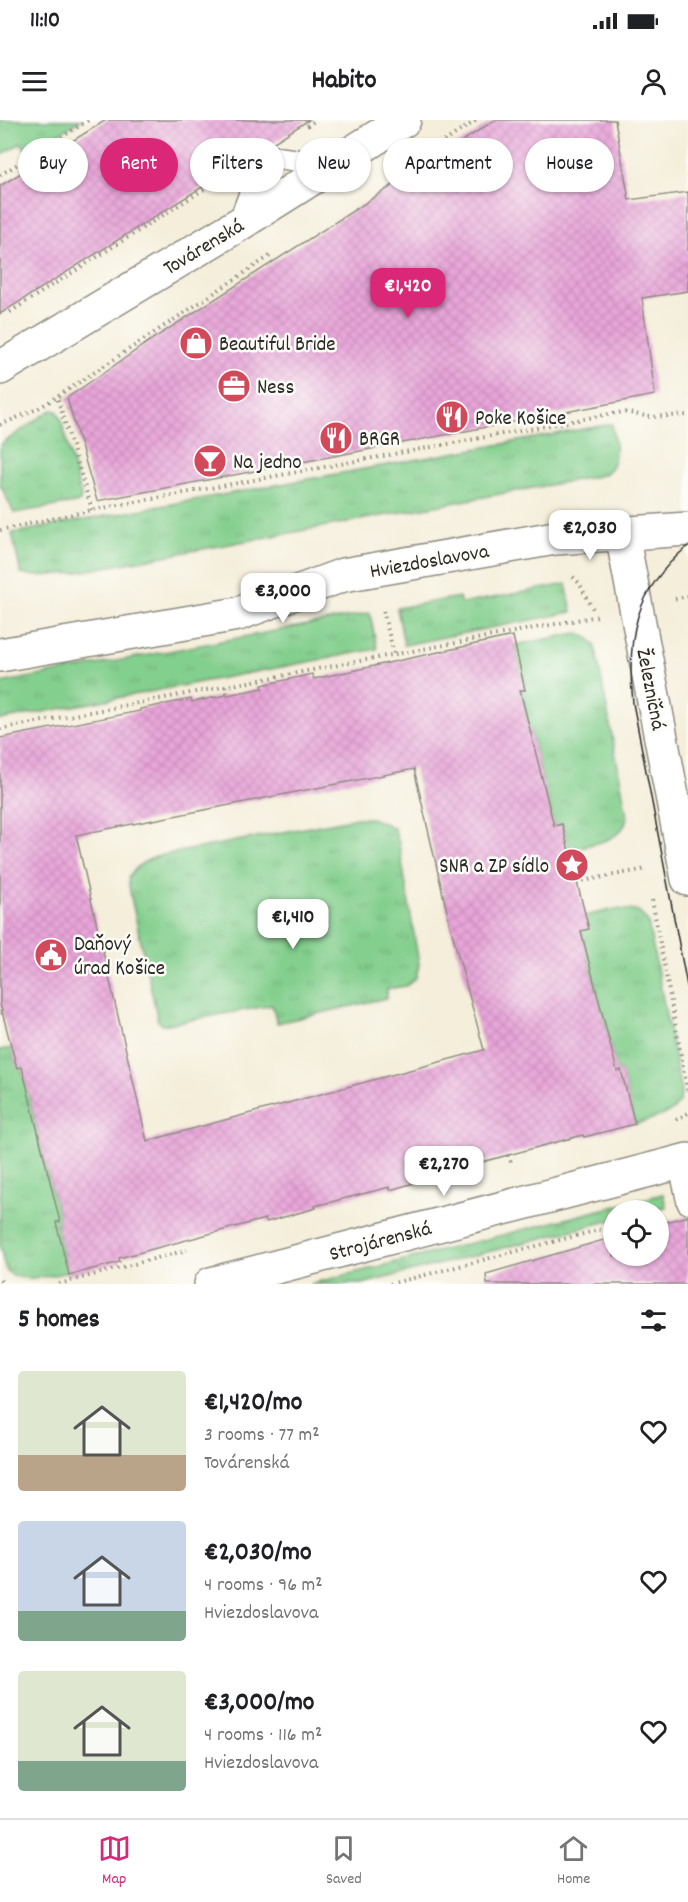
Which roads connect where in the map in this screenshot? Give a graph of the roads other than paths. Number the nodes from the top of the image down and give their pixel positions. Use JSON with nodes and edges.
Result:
{"nodes":[{"id":1,"x":404,"y":120,"type":"edge"},
{"id":2,"x":371,"y":141,"type":"edge"},
{"id":3,"x":296,"y":160,"type":"edge"},
{"id":4,"x":296,"y":189,"type":"edge"},
{"id":5,"x":238,"y":225,"type":"junction"},
{"id":6,"x":0,"y":368,"type":"edge"},
{"id":7,"x":688,"y":529,"type":"edge"},
{"id":8,"x":622,"y":534,"type":"junction"},
{"id":9,"x":0,"y":656,"type":"edge"},
{"id":10,"x":688,"y":879,"type":"edge"},
{"id":11,"x":683,"y":1161,"type":"edge"},
{"id":12,"x":688,"y":1203,"type":"edge"},
{"id":13,"x":211,"y":1284,"type":"edge"}],
"edges":[{"from":1,"to":2,"type":"street","name":"Továrenská"},
{"from":3,"to":5,"type":"lane"},
{"from":4,"to":5,"type":"street","name":"Továrenská"},
{"from":5,"to":6,"type":"street","name":"Továrenská"},
{"from":7,"to":8,"type":"street","name":"Hviezdoslavova"},
{"from":8,"to":9,"type":"street","name":"Hviezdoslavova"},
{"from":8,"to":10,"type":"street","name":"Železničná"},
{"from":11,"to":12,"type":"lane"},
{"from":11,"to":13,"type":"street","name":"Strojárenská"}]}
